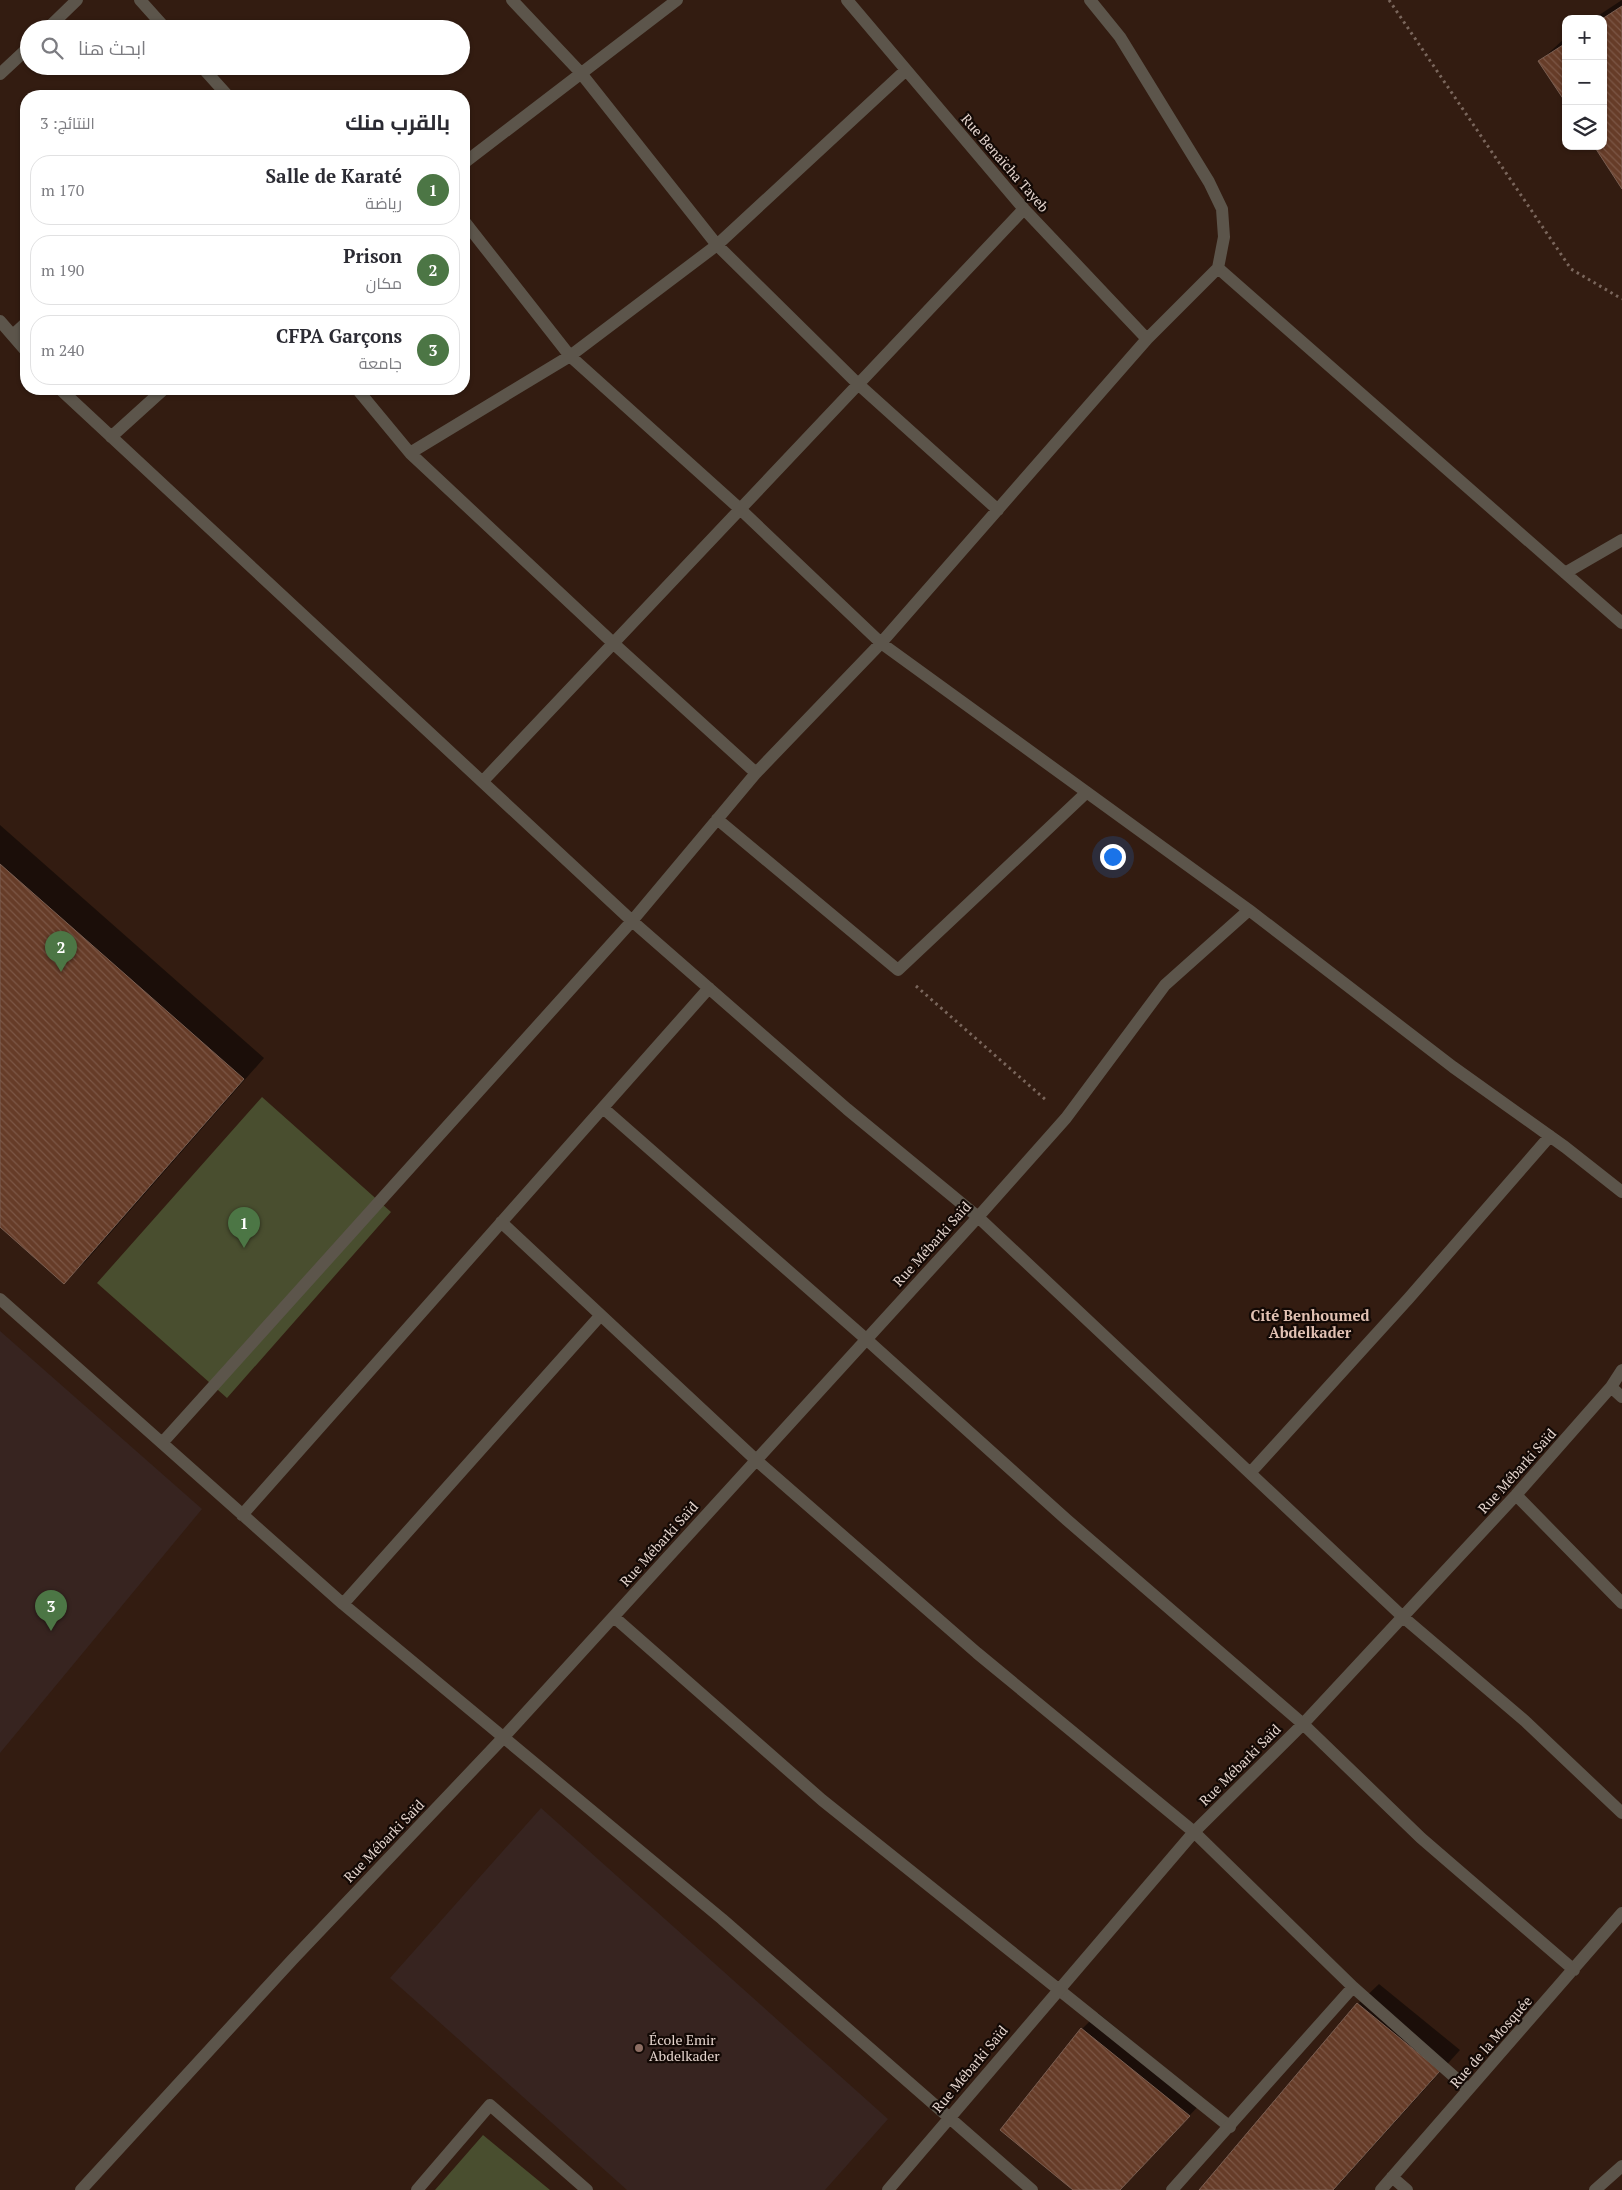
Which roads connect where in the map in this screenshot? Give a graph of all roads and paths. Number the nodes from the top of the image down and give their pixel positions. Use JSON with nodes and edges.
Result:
{"nodes":[{"id":1,"x":77,"y":0,"type":"edge"},
{"id":2,"x":140,"y":0,"type":"edge"},
{"id":3,"x":512,"y":0,"type":"edge"},
{"id":4,"x":677,"y":0,"type":"edge"},
{"id":5,"x":847,"y":0,"type":"edge"},
{"id":6,"x":1090,"y":0,"type":"edge"},
{"id":7,"x":1389,"y":0,"type":"edge"},
{"id":8,"x":56,"y":20,"type":"edge"},
{"id":9,"x":158,"y":20,"type":"edge"},
{"id":10,"x":20,"y":55,"type":"edge"},
{"id":11,"x":906,"y":70,"type":"junction"},
{"id":12,"x":580,"y":72,"type":"junction"},
{"id":13,"x":0,"y":74,"type":"edge"},
{"id":14,"x":209,"y":75,"type":"edge"},
{"id":15,"x":223,"y":90,"type":"edge"},
{"id":16,"x":470,"y":158,"type":"edge"},
{"id":17,"x":1024,"y":209,"type":"junction"},
{"id":18,"x":470,"y":229,"type":"edge"},
{"id":19,"x":717,"y":245,"type":"junction"},
{"id":20,"x":1218,"y":268,"type":"junction"},
{"id":21,"x":1622,"y":298,"type":"edge"},
{"id":22,"x":0,"y":321,"type":"edge"},
{"id":23,"x":20,"y":329,"type":"edge"},
{"id":24,"x":13,"y":335,"type":"junction"},
{"id":25,"x":1148,"y":339,"type":"junction"},
{"id":26,"x":20,"y":344,"type":"edge"},
{"id":27,"x":570,"y":356,"type":"junction"},
{"id":28,"x":858,"y":384,"type":"junction"},
{"id":29,"x":66,"y":395,"type":"edge"},
{"id":30,"x":157,"y":395,"type":"edge"},
{"id":31,"x":362,"y":395,"type":"edge"},
{"id":32,"x":110,"y":437,"type":"junction"},
{"id":33,"x":410,"y":453,"type":"junction"},
{"id":34,"x":740,"y":509,"type":"junction"},
{"id":35,"x":998,"y":510,"type":"junction"},
{"id":36,"x":1622,"y":540,"type":"edge"},
{"id":37,"x":1564,"y":573,"type":"junction"},
{"id":38,"x":1622,"y":623,"type":"edge"},
{"id":39,"x":613,"y":643,"type":"junction"},
{"id":40,"x":881,"y":643,"type":"junction"},
{"id":41,"x":756,"y":774,"type":"junction"},
{"id":42,"x":483,"y":781,"type":"junction"},
{"id":43,"x":1086,"y":793,"type":"junction"},
{"id":44,"x":717,"y":819,"type":"junction"},
{"id":45,"x":1249,"y":910,"type":"junction"},
{"id":46,"x":632,"y":921,"type":"junction"},
{"id":47,"x":898,"y":970,"type":"junction"},
{"id":48,"x":709,"y":988,"type":"junction"},
{"id":49,"x":603,"y":1108,"type":"junction"},
{"id":50,"x":1066,"y":1118,"type":"junction"},
{"id":51,"x":1550,"y":1136,"type":"junction"},
{"id":52,"x":1622,"y":1192,"type":"edge"},
{"id":53,"x":978,"y":1217,"type":"junction"},
{"id":54,"x":502,"y":1222,"type":"junction"},
{"id":55,"x":0,"y":1300,"type":"edge"},
{"id":56,"x":600,"y":1316,"type":"junction"},
{"id":57,"x":866,"y":1339,"type":"junction"},
{"id":58,"x":1622,"y":1370,"type":"edge"},
{"id":59,"x":1611,"y":1387,"type":"junction"},
{"id":60,"x":1622,"y":1397,"type":"edge"},
{"id":61,"x":162,"y":1443,"type":"junction"},
{"id":62,"x":756,"y":1460,"type":"junction"},
{"id":63,"x":1251,"y":1472,"type":"junction"},
{"id":64,"x":1516,"y":1495,"type":"junction"},
{"id":65,"x":242,"y":1515,"type":"junction"},
{"id":66,"x":1622,"y":1603,"type":"edge"},
{"id":67,"x":343,"y":1604,"type":"junction"},
{"id":68,"x":1403,"y":1616,"type":"junction"},
{"id":69,"x":614,"y":1617,"type":"junction"},
{"id":70,"x":1303,"y":1724,"type":"junction"},
{"id":71,"x":502,"y":1739,"type":"junction"},
{"id":72,"x":1622,"y":1813,"type":"edge"},
{"id":73,"x":1194,"y":1832,"type":"junction"},
{"id":74,"x":1622,"y":1913,"type":"edge"},
{"id":75,"x":1574,"y":1970,"type":"junction"},
{"id":76,"x":1353,"y":1987,"type":"junction"},
{"id":77,"x":1058,"y":1989,"type":"junction"},
{"id":78,"x":1468,"y":2089,"type":"junction"},
{"id":79,"x":949,"y":2118,"type":"junction"},
{"id":80,"x":1230,"y":2127,"type":"junction"},
{"id":81,"x":1622,"y":2166,"type":"edge"},
{"id":82,"x":1392,"y":2177,"type":"junction"},
{"id":83,"x":81,"y":2190,"type":"edge"},
{"id":84,"x":417,"y":2190,"type":"edge"},
{"id":85,"x":587,"y":2190,"type":"edge"},
{"id":86,"x":888,"y":2190,"type":"edge"},
{"id":87,"x":1032,"y":2190,"type":"edge"},
{"id":88,"x":1172,"y":2190,"type":"edge"},
{"id":89,"x":1381,"y":2190,"type":"edge"},
{"id":90,"x":1407,"y":2190,"type":"edge"},
{"id":91,"x":1595,"y":2190,"type":"edge"}],
"edges":[{"from":1,"to":8,"type":"street"},
{"from":2,"to":9,"type":"street"},
{"from":3,"to":12,"type":"street"},
{"from":4,"to":12,"type":"street"},
{"from":5,"to":11,"type":"street","name":"Rue Benaïcha Tayeb"},
{"from":6,"to":20,"type":"street"},
{"from":7,"to":21,"type":"path"},
{"from":10,"to":13,"type":"street"},
{"from":11,"to":17,"type":"street","name":"Rue Benaïcha Tayeb"},
{"from":11,"to":19,"type":"street"},
{"from":12,"to":16,"type":"street"},
{"from":12,"to":19,"type":"street"},
{"from":14,"to":15,"type":"street"},
{"from":17,"to":25,"type":"street","name":"Rue Benaïcha Tayeb"},
{"from":17,"to":28,"type":"street"},
{"from":18,"to":27,"type":"street"},
{"from":19,"to":27,"type":"street"},
{"from":19,"to":28,"type":"street"},
{"from":20,"to":25,"type":"street"},
{"from":20,"to":37,"type":"street"},
{"from":22,"to":24,"type":"street"},
{"from":23,"to":24,"type":"street"},
{"from":24,"to":26,"type":"street"},
{"from":25,"to":35,"type":"street"},
{"from":27,"to":33,"type":"street"},
{"from":27,"to":34,"type":"street"},
{"from":28,"to":34,"type":"street"},
{"from":28,"to":35,"type":"street"},
{"from":29,"to":32,"type":"street"},
{"from":30,"to":32,"type":"street"},
{"from":31,"to":33,"type":"street"},
{"from":32,"to":42,"type":"street"},
{"from":33,"to":39,"type":"street"},
{"from":34,"to":39,"type":"street"},
{"from":34,"to":40,"type":"street"},
{"from":35,"to":40,"type":"street"},
{"from":36,"to":37,"type":"street"},
{"from":37,"to":38,"type":"street"},
{"from":39,"to":41,"type":"street"},
{"from":39,"to":42,"type":"street"},
{"from":40,"to":41,"type":"street"},
{"from":40,"to":43,"type":"street"},
{"from":41,"to":44,"type":"street"},
{"from":42,"to":46,"type":"street"},
{"from":43,"to":45,"type":"street"},
{"from":43,"to":47,"type":"street"},
{"from":44,"to":46,"type":"street"},
{"from":44,"to":47,"type":"street"},
{"from":45,"to":50,"type":"street","name":"Rue Mébarki Saïd"},
{"from":45,"to":51,"type":"street"},
{"from":46,"to":48,"type":"street"},
{"from":46,"to":61,"type":"street"},
{"from":47,"to":50,"type":"path"},
{"from":48,"to":49,"type":"street"},
{"from":48,"to":53,"type":"street"},
{"from":49,"to":54,"type":"street"},
{"from":49,"to":57,"type":"street"},
{"from":50,"to":53,"type":"street","name":"Rue Mébarki Saïd"},
{"from":51,"to":52,"type":"street"},
{"from":51,"to":63,"type":"street"},
{"from":53,"to":57,"type":"street","name":"Rue Mébarki Saïd"},
{"from":53,"to":63,"type":"street"},
{"from":54,"to":56,"type":"street"},
{"from":54,"to":65,"type":"street"},
{"from":55,"to":61,"type":"street"},
{"from":56,"to":62,"type":"street"},
{"from":56,"to":67,"type":"street"},
{"from":57,"to":62,"type":"street","name":"Rue Mébarki Saïd"},
{"from":57,"to":70,"type":"street"},
{"from":58,"to":59,"type":"street","name":"Rue Mébarki Saïd"},
{"from":59,"to":60,"type":"street"},
{"from":59,"to":64,"type":"street","name":"Rue Mébarki Saïd"},
{"from":61,"to":65,"type":"street"},
{"from":62,"to":69,"type":"street","name":"Rue Mébarki Saïd"},
{"from":62,"to":73,"type":"street"},
{"from":63,"to":68,"type":"street"},
{"from":64,"to":66,"type":"street"},
{"from":64,"to":68,"type":"street","name":"Rue Mébarki Saïd"},
{"from":65,"to":67,"type":"street"},
{"from":67,"to":71,"type":"street"},
{"from":68,"to":70,"type":"street","name":"Rue Mébarki Saïd"},
{"from":68,"to":72,"type":"street"},
{"from":69,"to":71,"type":"street","name":"Rue Mébarki Saïd"},
{"from":69,"to":77,"type":"street"},
{"from":70,"to":73,"type":"street","name":"Rue Mébarki Saïd"},
{"from":70,"to":75,"type":"street"},
{"from":71,"to":79,"type":"street"},
{"from":71,"to":83,"type":"street","name":"Rue Mébarki Saïd"},
{"from":73,"to":76,"type":"street"},
{"from":73,"to":77,"type":"street","name":"Rue Mébarki Saïd"},
{"from":74,"to":75,"type":"street","name":"Rue de la Mosquée"},
{"from":75,"to":78,"type":"street","name":"Rue de la Mosquée"},
{"from":76,"to":78,"type":"street"},
{"from":76,"to":80,"type":"street"},
{"from":77,"to":79,"type":"street","name":"Rue Mébarki Saïd"},
{"from":77,"to":80,"type":"street"},
{"from":78,"to":82,"type":"street","name":"Rue de la Mosquée"},
{"from":79,"to":86,"type":"street","name":"Rue Mébarki Saïd"},
{"from":79,"to":87,"type":"street"},
{"from":80,"to":88,"type":"street"},
{"from":81,"to":91,"type":"street"},
{"from":82,"to":89,"type":"street","name":"Rue de la Mosquée"},
{"from":82,"to":90,"type":"street"},
{"from":84,"to":85,"type":"street"}]}
